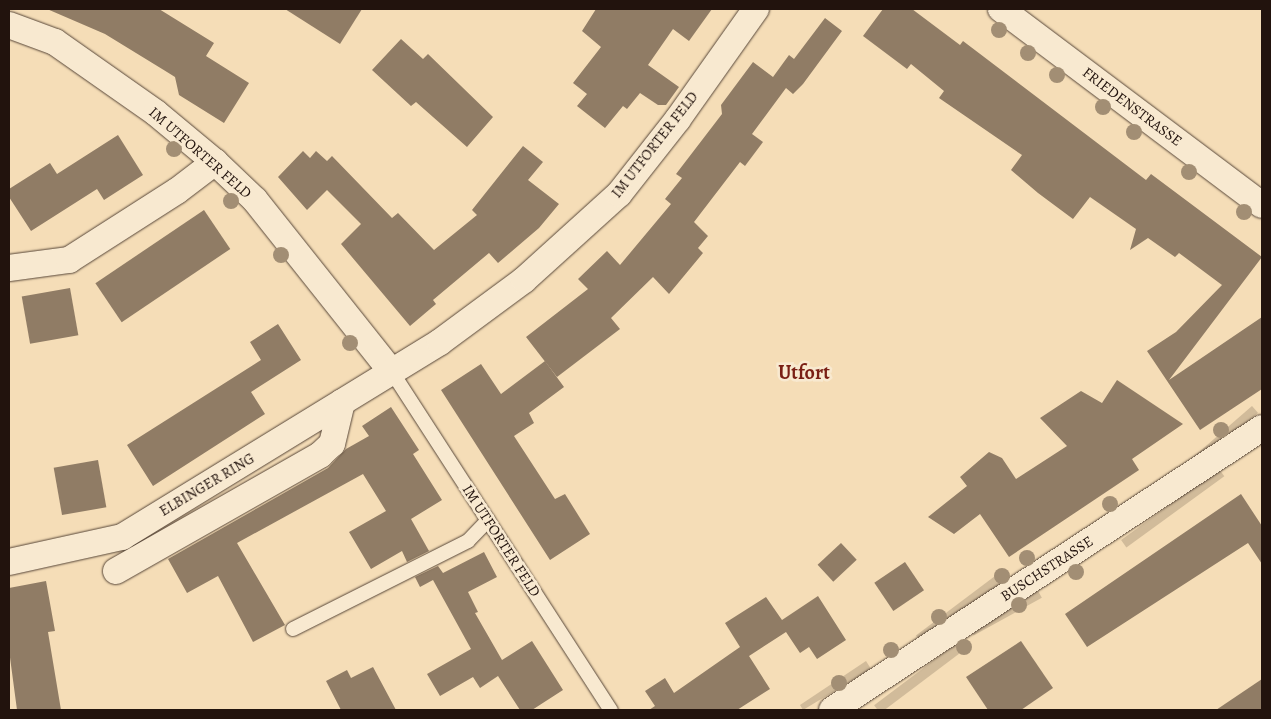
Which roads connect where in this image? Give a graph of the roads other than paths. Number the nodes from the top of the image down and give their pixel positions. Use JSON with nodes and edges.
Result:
{"nodes":[{"id":1,"x":756,"y":9,"type":"edge"},
{"id":2,"x":1002,"y":9,"type":"edge"},
{"id":3,"x":9,"y":26,"type":"edge"},
{"id":4,"x":215,"y":162,"type":"junction"},
{"id":5,"x":1262,"y":205,"type":"edge"},
{"id":6,"x":9,"y":268,"type":"edge"},
{"id":7,"x":392,"y":372,"type":"junction"},
{"id":8,"x":342,"y":402,"type":"junction"},
{"id":9,"x":1262,"y":428,"type":"edge"},
{"id":10,"x":488,"y":520,"type":"junction"},
{"id":11,"x":9,"y":562,"type":"edge"},
{"id":12,"x":116,"y":571,"type":"dead end"},
{"id":13,"x":293,"y":630,"type":"dead end"},
{"id":14,"x":611,"y":710,"type":"edge"},
{"id":15,"x":832,"y":710,"type":"edge"}],
"edges":[{"from":1,"to":7,"type":"street","name":"IM UTFORTER FELD"},
{"from":2,"to":5,"type":"street","name":"FRIEDENSTRASSE"},
{"from":3,"to":4,"type":"street","name":"IM UTFORTER FELD"},
{"from":4,"to":6,"type":"street"},
{"from":4,"to":7,"type":"street","name":"IM UTFORTER FELD"},
{"from":7,"to":8,"type":"street","name":"ELBINGER RING"},
{"from":7,"to":10,"type":"lane","name":"IM UTFORTER FELD"},
{"from":8,"to":11,"type":"street","name":"ELBINGER RING"},
{"from":8,"to":12,"type":"street"},
{"from":9,"to":15,"type":"street","name":"BUSCHSTRASSE"},
{"from":10,"to":13,"type":"lane"},
{"from":10,"to":14,"type":"lane","name":"IM UTFORTER FELD"}]}
